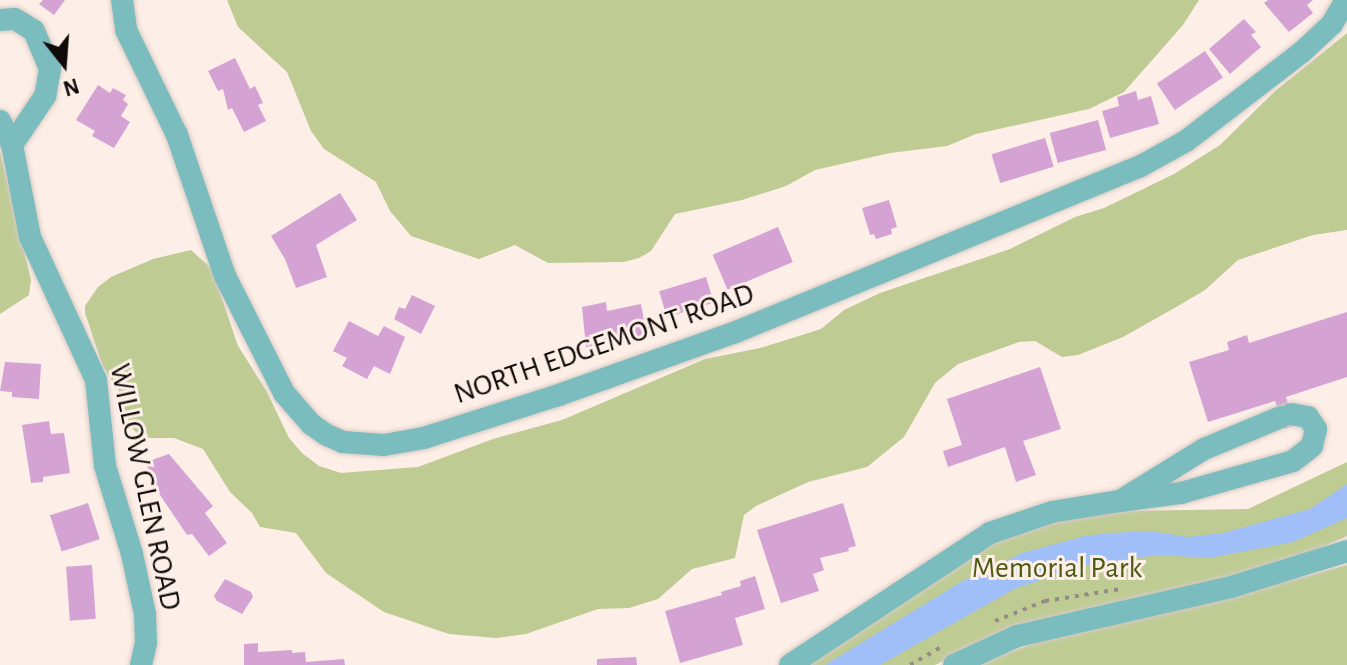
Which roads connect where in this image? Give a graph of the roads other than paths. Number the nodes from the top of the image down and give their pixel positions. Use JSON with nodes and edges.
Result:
{"nodes":[{"id":1,"x":122,"y":0,"type":"edge"},
{"id":2,"x":1346,"y":0,"type":"edge"},
{"id":3,"x":0,"y":20,"type":"edge"},
{"id":4,"x":0,"y":121,"type":"edge"},
{"id":5,"x":12,"y":145,"type":"junction"},
{"id":6,"x":1120,"y":501,"type":"junction"},
{"id":7,"x":1347,"y":551,"type":"edge"},
{"id":8,"x":141,"y":665,"type":"edge"},
{"id":9,"x":790,"y":665,"type":"edge"},
{"id":10,"x":954,"y":665,"type":"edge"}],
"edges":[{"from":1,"to":2,"type":"street","name":"NORTH EDGEMONT ROAD"},
{"from":3,"to":5,"type":"street"},
{"from":4,"to":5,"type":"street","name":"WILLOW GLEN ROAD"},
{"from":5,"to":8,"type":"street","name":"WILLOW GLEN ROAD"},
{"from":6,"to":6,"type":"street"},
{"from":6,"to":9,"type":"street"},
{"from":7,"to":10,"type":"street"}]}
